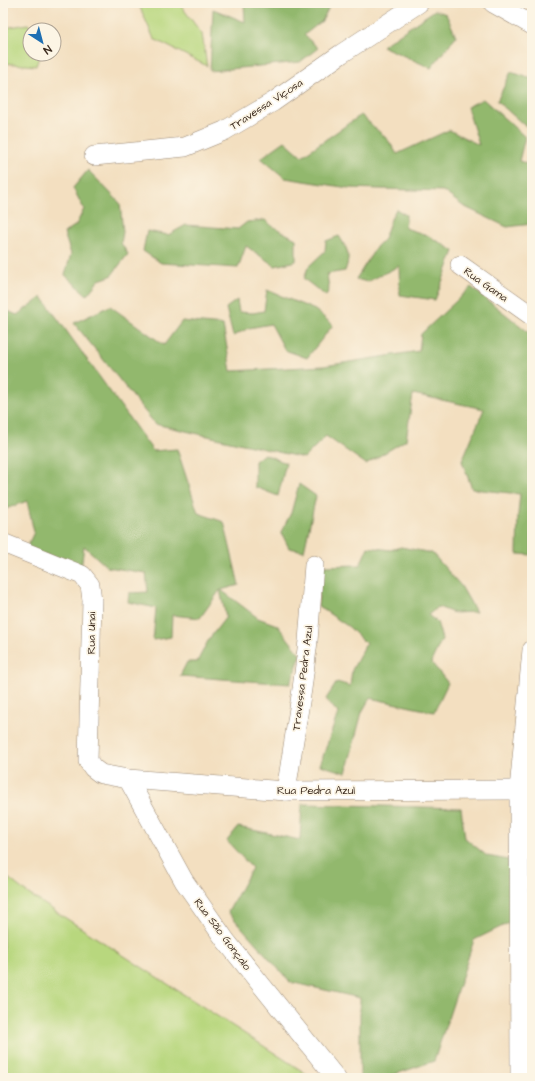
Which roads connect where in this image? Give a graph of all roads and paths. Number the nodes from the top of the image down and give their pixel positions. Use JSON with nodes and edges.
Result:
{"nodes":[{"id":1,"x":419,"y":3,"type":"edge"},
{"id":2,"x":492,"y":3,"type":"edge"},
{"id":3,"x":532,"y":25,"type":"edge"},
{"id":4,"x":94,"y":156,"type":"dead end"},
{"id":5,"x":460,"y":265,"type":"dead end"},
{"id":6,"x":532,"y":316,"type":"edge"},
{"id":7,"x":3,"y":543,"type":"edge"},
{"id":8,"x":314,"y":565,"type":"dead end"},
{"id":9,"x":532,"y":650,"type":"edge"},
{"id":10,"x":100,"y":774,"type":"joint"},
{"id":11,"x":128,"y":778,"type":"junction"},
{"id":12,"x":525,"y":790,"type":"edge"},
{"id":13,"x":286,"y":791,"type":"junction"},
{"id":14,"x":336,"y":1078,"type":"edge"},
{"id":15,"x":520,"y":1078,"type":"edge"}],
"edges":[{"from":1,"to":4,"type":"street","name":"Travessa Viçosa"},
{"from":2,"to":3,"type":"street"},
{"from":5,"to":6,"type":"street","name":"Rua Gama"},
{"from":7,"to":10,"type":"street","name":"Rua Unai"},
{"from":8,"to":13,"type":"street","name":"Travessa Pedra Azul"},
{"from":9,"to":12,"type":"street"},
{"from":10,"to":11,"type":"street","name":"Rua Pedra Azul"},
{"from":11,"to":13,"type":"street","name":"Rua Pedra Azul"},
{"from":11,"to":14,"type":"street","name":"Rua São Gonçalo"},
{"from":12,"to":13,"type":"street","name":"Rua Pedra Azul"},
{"from":12,"to":15,"type":"street"}]}
